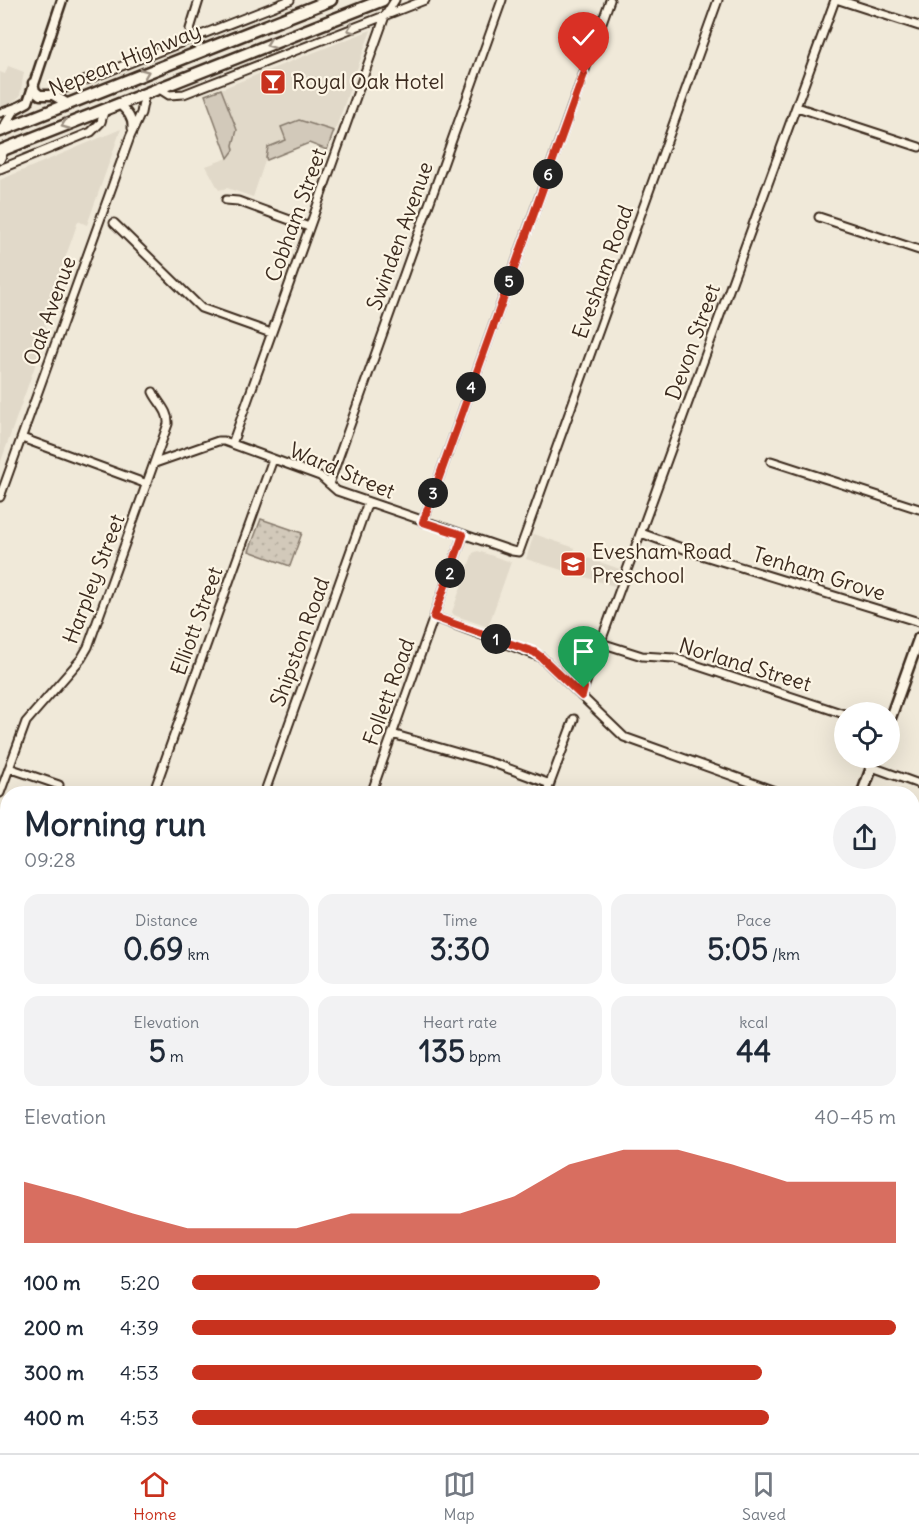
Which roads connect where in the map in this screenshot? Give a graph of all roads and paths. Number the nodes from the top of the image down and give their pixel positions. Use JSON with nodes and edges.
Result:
{"nodes":[{"id":1,"x":62,"y":0,"type":"edge"},
{"id":2,"x":199,"y":0,"type":"edge"},
{"id":3,"x":290,"y":0,"type":"edge"},
{"id":4,"x":331,"y":0,"type":"edge"},
{"id":5,"x":383,"y":0,"type":"edge"},
{"id":6,"x":395,"y":0,"type":"edge"},
{"id":7,"x":425,"y":0,"type":"edge"},
{"id":8,"x":502,"y":0,"type":"edge"},
{"id":9,"x":610,"y":0,"type":"edge"},
{"id":10,"x":718,"y":0,"type":"edge"},
{"id":11,"x":837,"y":0,"type":"edge"},
{"id":12,"x":385,"y":16,"type":"junction"},
{"id":13,"x":919,"y":26,"type":"edge"},
{"id":14,"x":192,"y":39,"type":"junction"},
{"id":15,"x":171,"y":63,"type":"junction"},
{"id":16,"x":178,"y":80,"type":"junction"},
{"id":17,"x":33,"y":82,"type":"junction"},
{"id":18,"x":162,"y":91,"type":"junction"},
{"id":19,"x":145,"y":93,"type":"junction"},
{"id":20,"x":46,"y":95,"type":"junction"},
{"id":21,"x":68,"y":104,"type":"junction"},
{"id":22,"x":119,"y":104,"type":"junction"},
{"id":23,"x":23,"y":105,"type":"junction"},
{"id":24,"x":797,"y":107,"type":"junction"},
{"id":25,"x":105,"y":109,"type":"junction"},
{"id":26,"x":0,"y":113,"type":"edge"},
{"id":27,"x":1,"y":131,"type":"edge"},
{"id":28,"x":130,"y":137,"type":"junction"},
{"id":29,"x":919,"y":147,"type":"edge"},
{"id":30,"x":2,"y":150,"type":"edge"},
{"id":31,"x":0,"y":160,"type":"edge"},
{"id":32,"x":0,"y":169,"type":"edge"},
{"id":33,"x":226,"y":200,"type":"dead end"},
{"id":34,"x":819,"y":217,"type":"dead end"},
{"id":35,"x":114,"y":223,"type":"dead end"},
{"id":36,"x":309,"y":227,"type":"junction"},
{"id":37,"x":919,"y":250,"type":"edge"},
{"id":38,"x":271,"y":333,"type":"junction"},
{"id":39,"x":153,"y":392,"type":"dead end"},
{"id":40,"x":22,"y":438,"type":"junction"},
{"id":41,"x":232,"y":444,"type":"junction"},
{"id":42,"x":273,"y":459,"type":"junction"},
{"id":43,"x":771,"y":461,"type":"dead end"},
{"id":44,"x":155,"y":463,"type":"junction"},
{"id":45,"x":147,"y":484,"type":"junction"},
{"id":46,"x":329,"y":484,"type":"junction"},
{"id":47,"x":0,"y":497,"type":"edge"},
{"id":48,"x":368,"y":502,"type":"junction"},
{"id":49,"x":919,"y":509,"type":"edge"},
{"id":50,"x":423,"y":522,"type":"junction"},
{"id":51,"x":641,"y":533,"type":"junction"},
{"id":52,"x":463,"y":535,"type":"junction"},
{"id":53,"x":515,"y":552,"type":"joint"},
{"id":54,"x":434,"y":617,"type":"junction"},
{"id":55,"x":919,"y":622,"type":"edge"},
{"id":56,"x":919,"y":638,"type":"edge"},
{"id":57,"x":601,"y":643,"type":"junction"},
{"id":58,"x":582,"y":696,"type":"junction"},
{"id":59,"x":896,"y":702,"type":"edge"},
{"id":60,"x":834,"y":711,"type":"edge"},
{"id":61,"x":574,"y":719,"type":"dead end"},
{"id":62,"x":392,"y":734,"type":"junction"},
{"id":63,"x":9,"y":768,"type":"junction"},
{"id":64,"x":872,"y":768,"type":"joint"},
{"id":65,"x":550,"y":784,"type":"joint"},
{"id":66,"x":919,"y":784,"type":"edge"},
{"id":67,"x":59,"y":785,"type":"dead end"},
{"id":68,"x":3,"y":786,"type":"edge"},
{"id":69,"x":156,"y":786,"type":"edge"},
{"id":70,"x":267,"y":786,"type":"edge"},
{"id":71,"x":373,"y":786,"type":"edge"},
{"id":72,"x":761,"y":786,"type":"edge"},
{"id":73,"x":865,"y":786,"type":"edge"}],
"edges":[{"from":1,"to":17,"type":"street"},
{"from":2,"to":14,"type":"street"},
{"from":3,"to":14,"type":"street"},
{"from":4,"to":15,"type":"main road","name":"Nepean Highway"},
{"from":5,"to":16,"type":"main road","name":"Nepean Highway","one_way":true},
{"from":6,"to":12,"type":"street","name":"Cobham Street"},
{"from":7,"to":12,"type":"street"},
{"from":8,"to":46,"type":"street","name":"Swinden Avenue"},
{"from":9,"to":50,"type":"street"},
{"from":10,"to":53,"type":"street","name":"Evesham Road"},
{"from":11,"to":13,"type":"street"},
{"from":11,"to":24,"type":"street","name":"Devon Street"},
{"from":12,"to":18,"type":"street","one_way":true},
{"from":12,"to":36,"type":"street","name":"Cobham Street"},
{"from":14,"to":20,"type":"street"},
{"from":15,"to":16,"type":"main road"},
{"from":21,"to":15,"type":"main road","name":"Nepean Highway","one_way":true},
{"from":16,"to":18,"type":"main road","name":"Nepean Highway"},
{"from":17,"to":20,"type":"street"},
{"from":17,"to":23,"type":"street"},
{"from":18,"to":19,"type":"main road","name":"Nepean Highway"},
{"from":19,"to":22,"type":"main road","name":"Nepean Highway"},
{"from":19,"to":28,"type":"street","name":"Oak Avenue"},
{"from":20,"to":21,"type":"street"},
{"from":20,"to":23,"type":"street"},
{"from":21,"to":27,"type":"main road","name":"Nepean Highway"},
{"from":22,"to":25,"type":"main road","name":"Nepean Highway"},
{"from":22,"to":28,"type":"street"},
{"from":23,"to":26,"type":"street"},
{"from":23,"to":27,"type":"street"},
{"from":24,"to":29,"type":"street"},
{"from":24,"to":51,"type":"street","name":"Devon Street"},
{"from":25,"to":30,"type":"main road","name":"Nepean Highway","one_way":true},
{"from":25,"to":32,"type":"street"},
{"from":28,"to":40,"type":"street","name":"Oak Avenue"},
{"from":30,"to":31,"type":"street"},
{"from":33,"to":36,"type":"street"},
{"from":34,"to":37,"type":"street"},
{"from":35,"to":38,"type":"street"},
{"from":36,"to":38,"type":"street","name":"Cobham Street"},
{"from":38,"to":41,"type":"street","name":"Cobham Street"},
{"from":39,"to":44,"type":"street","name":"Harpley Street"},
{"from":40,"to":45,"type":"street"},
{"from":40,"to":47,"type":"street","name":"Oak Avenue"},
{"from":41,"to":42,"type":"street","name":"Ward Street"},
{"from":41,"to":44,"type":"street","name":"Ward Street"},
{"from":42,"to":46,"type":"street","name":"Ward Street"},
{"from":42,"to":69,"type":"street","name":"Elliott Street"},
{"from":43,"to":49,"type":"street"},
{"from":44,"to":45,"type":"street","name":"Harpley Street"},
{"from":45,"to":63,"type":"street","name":"Harpley Street"},
{"from":46,"to":48,"type":"street","name":"Ward Street"},
{"from":48,"to":50,"type":"street","name":"Ward Street"},
{"from":48,"to":70,"type":"street","name":"Shipston Road"},
{"from":50,"to":52,"type":"street","name":"Ward Street"},
{"from":51,"to":55,"type":"street","name":"Tenham Grove"},
{"from":51,"to":57,"type":"street","name":"Devon Street"},
{"from":52,"to":53,"type":"street","name":"Ward Street"},
{"from":52,"to":54,"type":"street","name":"Follett Road"},
{"from":54,"to":58,"type":"street"},
{"from":54,"to":62,"type":"street","name":"Follett Road"},
{"from":56,"to":59,"type":"main road"},
{"from":57,"to":58,"type":"street","name":"Devon Street"},
{"from":57,"to":60,"type":"street","name":"Norland Street"},
{"from":58,"to":72,"type":"street"},
{"from":61,"to":65,"type":"street"},
{"from":62,"to":65,"type":"street"},
{"from":62,"to":71,"type":"street","name":"Follett Road"},
{"from":63,"to":67,"type":"street"},
{"from":63,"to":68,"type":"street","name":"Harpley Street"},
{"from":64,"to":66,"type":"street"},
{"from":64,"to":73,"type":"main road"}]}
